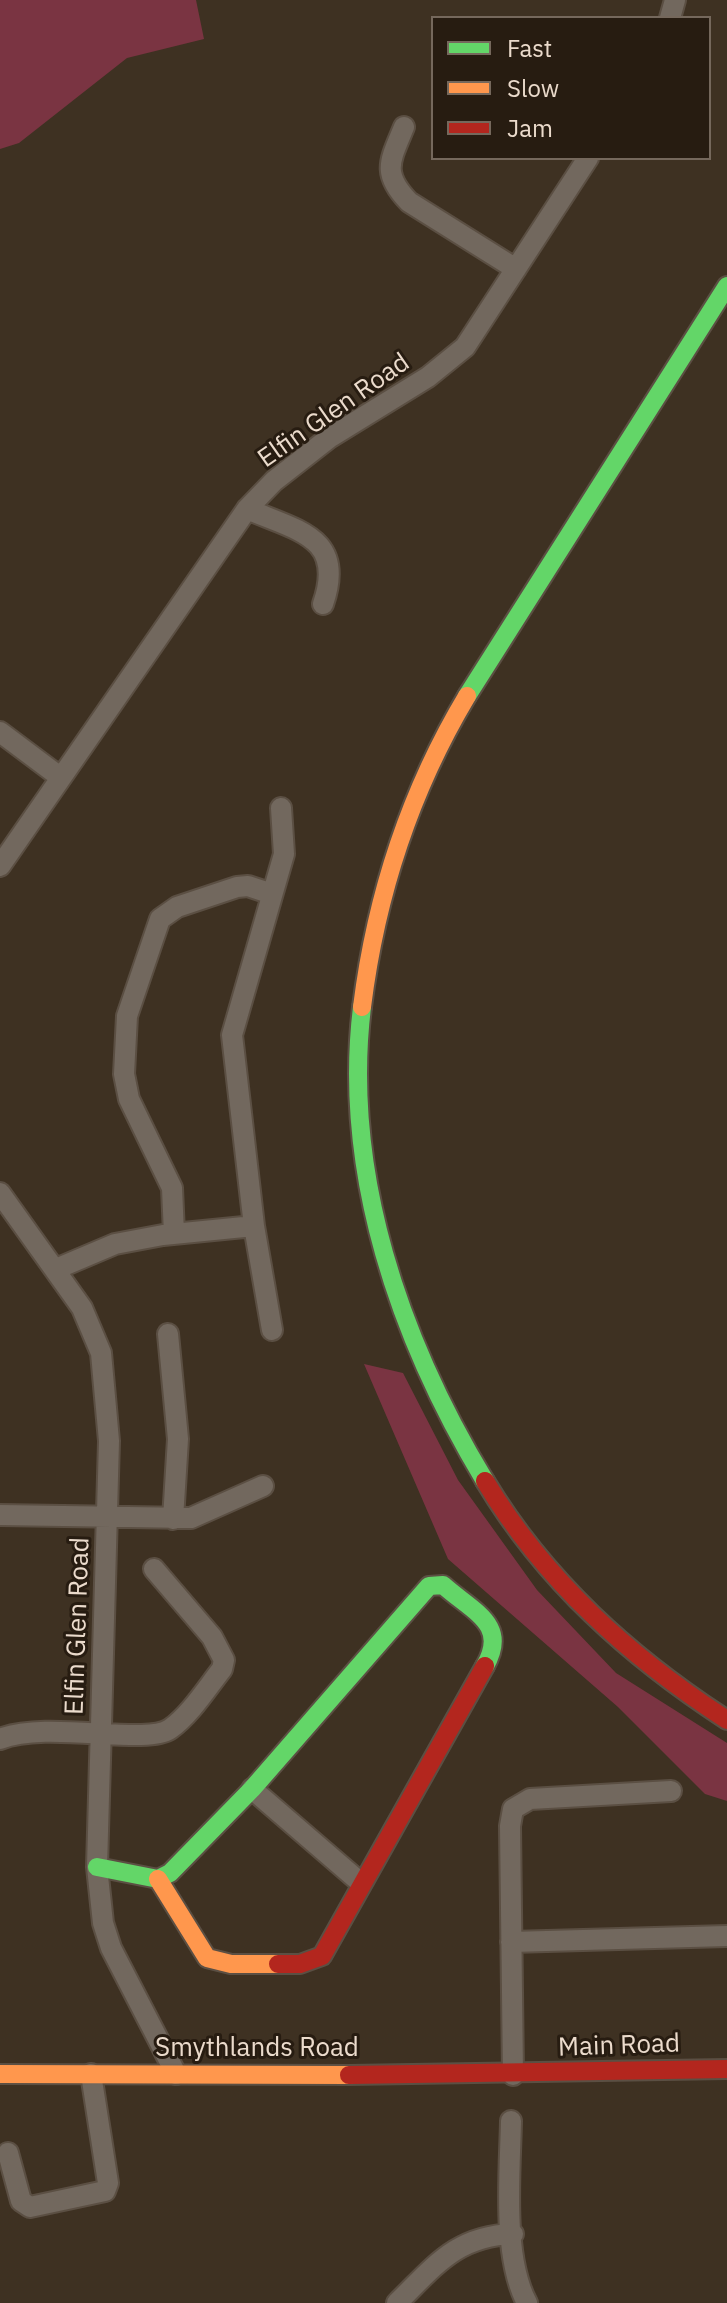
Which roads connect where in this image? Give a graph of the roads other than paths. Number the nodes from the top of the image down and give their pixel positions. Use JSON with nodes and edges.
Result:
{"nodes":[{"id":1,"x":404,"y":127,"type":"dead end"},
{"id":2,"x":587,"y":160,"type":"edge"},
{"id":3,"x":516,"y":269,"type":"junction"},
{"id":4,"x":727,"y":286,"type":"edge"},
{"id":5,"x":247,"y":509,"type":"junction"},
{"id":6,"x":323,"y":604,"type":"dead end"},
{"id":7,"x":0,"y":732,"type":"edge"},
{"id":8,"x":60,"y":777,"type":"junction"},
{"id":9,"x":281,"y":808,"type":"dead end"},
{"id":10,"x":0,"y":866,"type":"edge"},
{"id":11,"x":272,"y":894,"type":"junction"},
{"id":12,"x":0,"y":1193,"type":"edge"},
{"id":13,"x":254,"y":1226,"type":"junction"},
{"id":14,"x":174,"y":1234,"type":"junction"},
{"id":15,"x":56,"y":1269,"type":"junction"},
{"id":16,"x":272,"y":1330,"type":"dead end"},
{"id":17,"x":168,"y":1334,"type":"dead end"},
{"id":18,"x":263,"y":1486,"type":"dead end"},
{"id":19,"x":0,"y":1515,"type":"edge"},
{"id":20,"x":108,"y":1519,"type":"junction"},
{"id":21,"x":173,"y":1519,"type":"junction"},
{"id":22,"x":154,"y":1569,"type":"dead end"},
{"id":23,"x":727,"y":1720,"type":"edge"},
{"id":24,"x":101,"y":1732,"type":"junction"},
{"id":25,"x":0,"y":1739,"type":"edge"},
{"id":26,"x":252,"y":1789,"type":"junction"},
{"id":27,"x":671,"y":1791,"type":"dead end"},
{"id":28,"x":97,"y":1867,"type":"junction"},
{"id":29,"x":158,"y":1879,"type":"junction"},
{"id":30,"x":361,"y":1883,"type":"junction"},
{"id":31,"x":727,"y":1936,"type":"edge"},
{"id":32,"x":511,"y":1942,"type":"junction"},
{"id":33,"x":727,"y":2069,"type":"edge"},
{"id":34,"x":0,"y":2074,"type":"edge"},
{"id":35,"x":91,"y":2074,"type":"junction"},
{"id":36,"x":176,"y":2074,"type":"junction"},
{"id":37,"x":513,"y":2075,"type":"junction"},
{"id":38,"x":511,"y":2121,"type":"dead end"},
{"id":39,"x":8,"y":2153,"type":"dead end"},
{"id":40,"x":513,"y":2234,"type":"junction"},
{"id":41,"x":397,"y":2303,"type":"edge"},
{"id":42,"x":527,"y":2303,"type":"edge"}],
"edges":[{"from":1,"to":3,"type":"street"},
{"from":2,"to":3,"type":"street","name":"Elfin Glen Road"},
{"from":3,"to":5,"type":"street","name":"Elfin Glen Road"},
{"from":4,"to":23,"type":"main road"},
{"from":5,"to":6,"type":"street"},
{"from":5,"to":8,"type":"street","name":"Elfin Glen Road"},
{"from":7,"to":8,"type":"street"},
{"from":8,"to":10,"type":"street","name":"Elfin Glen Road"},
{"from":9,"to":11,"type":"street"},
{"from":11,"to":13,"type":"street"},
{"from":11,"to":14,"type":"street"},
{"from":12,"to":15,"type":"street","name":"Elfin Glen Road"},
{"from":13,"to":14,"type":"street"},
{"from":13,"to":16,"type":"street"},
{"from":14,"to":15,"type":"street"},
{"from":15,"to":20,"type":"street","name":"Elfin Glen Road"},
{"from":17,"to":21,"type":"street"},
{"from":18,"to":21,"type":"street"},
{"from":19,"to":20,"type":"street"},
{"from":20,"to":21,"type":"street"},
{"from":20,"to":24,"type":"street","name":"Elfin Glen Road"},
{"from":22,"to":24,"type":"street"},
{"from":24,"to":25,"type":"street"},
{"from":24,"to":28,"type":"street","name":"Elfin Glen Road"},
{"from":26,"to":29,"type":"main road"},
{"from":26,"to":30,"type":"street"},
{"from":26,"to":30,"type":"main road"},
{"from":27,"to":32,"type":"street"},
{"from":28,"to":29,"type":"main road"},
{"from":28,"to":36,"type":"street","name":"Elfin Glen Road"},
{"from":29,"to":30,"type":"main road"},
{"from":31,"to":32,"type":"street"},
{"from":32,"to":37,"type":"street"},
{"from":33,"to":37,"type":"main road","name":"Main Road"},
{"from":34,"to":35,"type":"main road","name":"Smythlands Road"},
{"from":35,"to":36,"type":"main road","name":"Smythlands Road"},
{"from":35,"to":39,"type":"street"},
{"from":36,"to":37,"type":"main road","name":"Smythlands Road"},
{"from":38,"to":40,"type":"street"},
{"from":40,"to":41,"type":"street"},
{"from":40,"to":42,"type":"street"}]}
